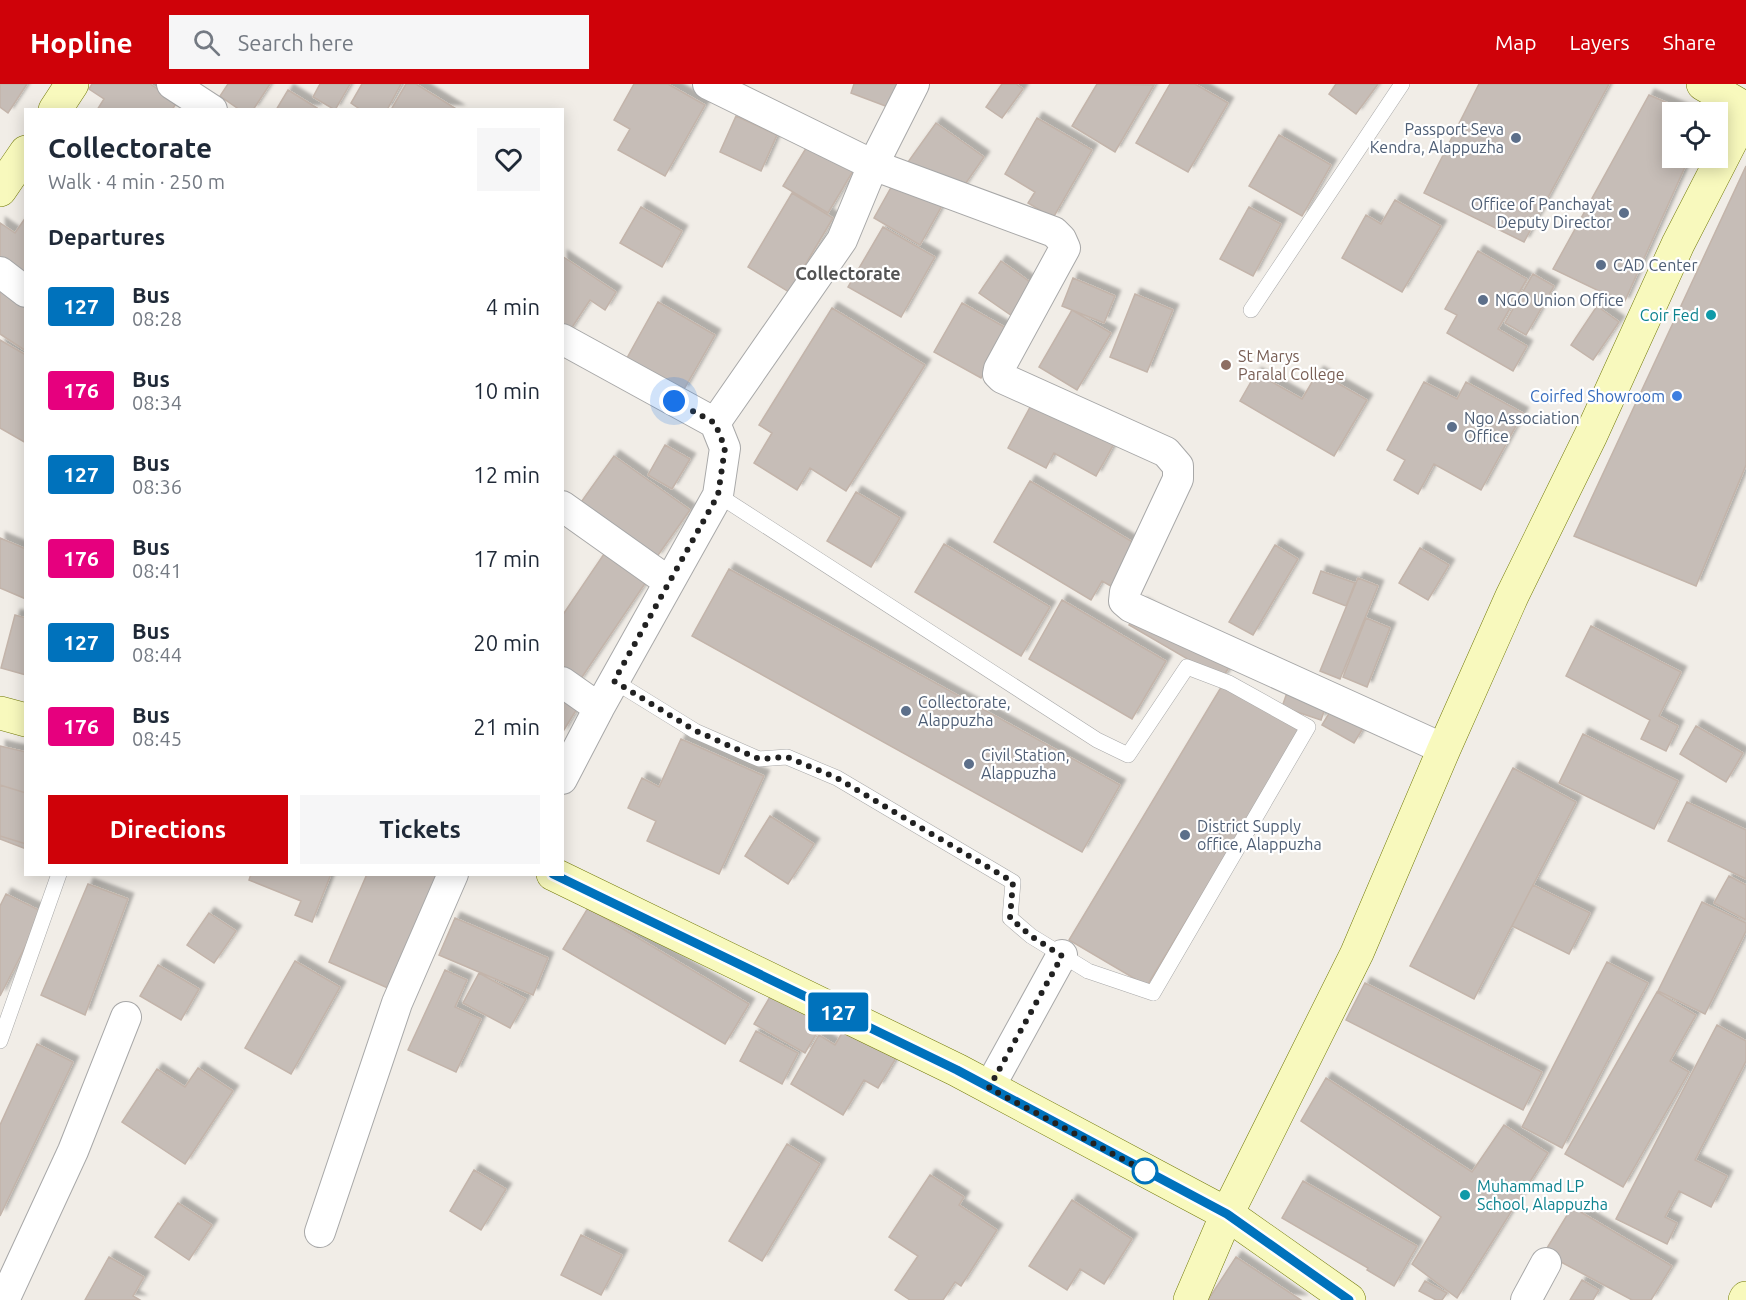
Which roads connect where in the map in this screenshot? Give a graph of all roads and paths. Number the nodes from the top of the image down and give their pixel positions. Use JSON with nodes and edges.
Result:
{"nodes":[{"id":1,"x":72,"y":84,"type":"edge"},
{"id":2,"x":172,"y":84,"type":"edge"},
{"id":3,"x":708,"y":84,"type":"edge"},
{"id":4,"x":914,"y":84,"type":"edge"},
{"id":5,"x":1402,"y":84,"type":"edge"},
{"id":6,"x":1703,"y":84,"type":"edge"},
{"id":7,"x":56,"y":108,"type":"edge"},
{"id":8,"x":209,"y":108,"type":"edge"},
{"id":9,"x":1746,"y":111,"type":"edge"},
{"id":10,"x":24,"y":156,"type":"edge"},
{"id":11,"x":873,"y":165,"type":"junction"},
{"id":12,"x":0,"y":190,"type":"edge"},
{"id":13,"x":0,"y":272,"type":"edge"},
{"id":14,"x":24,"y":290,"type":"edge"},
{"id":15,"x":1251,"y":310,"type":"dead end"},
{"id":16,"x":564,"y":340,"type":"edge"},
{"id":17,"x":715,"y":423,"type":"junction"},
{"id":18,"x":718,"y":495,"type":"junction"},
{"id":19,"x":564,"y":507,"type":"edge"},
{"id":20,"x":669,"y":582,"type":"junction"},
{"id":21,"x":614,"y":681,"type":"junction"},
{"id":22,"x":564,"y":683,"type":"edge"},
{"id":23,"x":599,"y":708,"type":"junction"},
{"id":24,"x":0,"y":713,"type":"edge"},
{"id":25,"x":24,"y":719,"type":"edge"},
{"id":26,"x":1444,"y":749,"type":"junction"},
{"id":27,"x":564,"y":775,"type":"edge"},
{"id":28,"x":58,"y":876,"type":"edge"},
{"id":29,"x":452,"y":876,"type":"edge"},
{"id":30,"x":557,"y":876,"type":"edge"},
{"id":31,"x":1062,"y":956,"type":"junction"},
{"id":32,"x":126,"y":1017,"type":"dead end"},
{"id":33,"x":0,"y":1041,"type":"edge"},
{"id":34,"x":989,"y":1088,"type":"junction"},
{"id":35,"x":1227,"y":1214,"type":"junction"},
{"id":36,"x":320,"y":1232,"type":"dead end"},
{"id":37,"x":1546,"y":1263,"type":"dead end"},
{"id":38,"x":7,"y":1296,"type":"edge"},
{"id":39,"x":1190,"y":1300,"type":"edge"},
{"id":40,"x":1349,"y":1300,"type":"edge"},
{"id":41,"x":1526,"y":1300,"type":"edge"}],
"edges":[{"from":1,"to":7,"type":"main road"},
{"from":2,"to":8,"type":"street"},
{"from":3,"to":11,"type":"street"},
{"from":4,"to":11,"type":"street"},
{"from":5,"to":15,"type":"lane"},
{"from":6,"to":9,"type":"main road"},
{"from":9,"to":26,"type":"main road"},
{"from":10,"to":12,"type":"main road"},
{"from":11,"to":17,"type":"street"},
{"from":11,"to":26,"type":"street"},
{"from":13,"to":14,"type":"street"},
{"from":16,"to":17,"type":"street"},
{"from":17,"to":18,"type":"street"},
{"from":18,"to":20,"type":"street"},
{"from":18,"to":31,"type":"lane"},
{"from":19,"to":20,"type":"street"},
{"from":20,"to":21,"type":"street"},
{"from":21,"to":23,"type":"street"},
{"from":21,"to":31,"type":"lane"},
{"from":22,"to":23,"type":"street"},
{"from":23,"to":27,"type":"street"},
{"from":24,"to":25,"type":"main road"},
{"from":26,"to":35,"type":"main road"},
{"from":28,"to":33,"type":"lane"},
{"from":29,"to":36,"type":"street"},
{"from":30,"to":34,"type":"main road"},
{"from":31,"to":34,"type":"street"},
{"from":32,"to":38,"type":"street"},
{"from":34,"to":35,"type":"main road"},
{"from":35,"to":39,"type":"main road"},
{"from":35,"to":40,"type":"main road"},
{"from":37,"to":41,"type":"street"}]}
